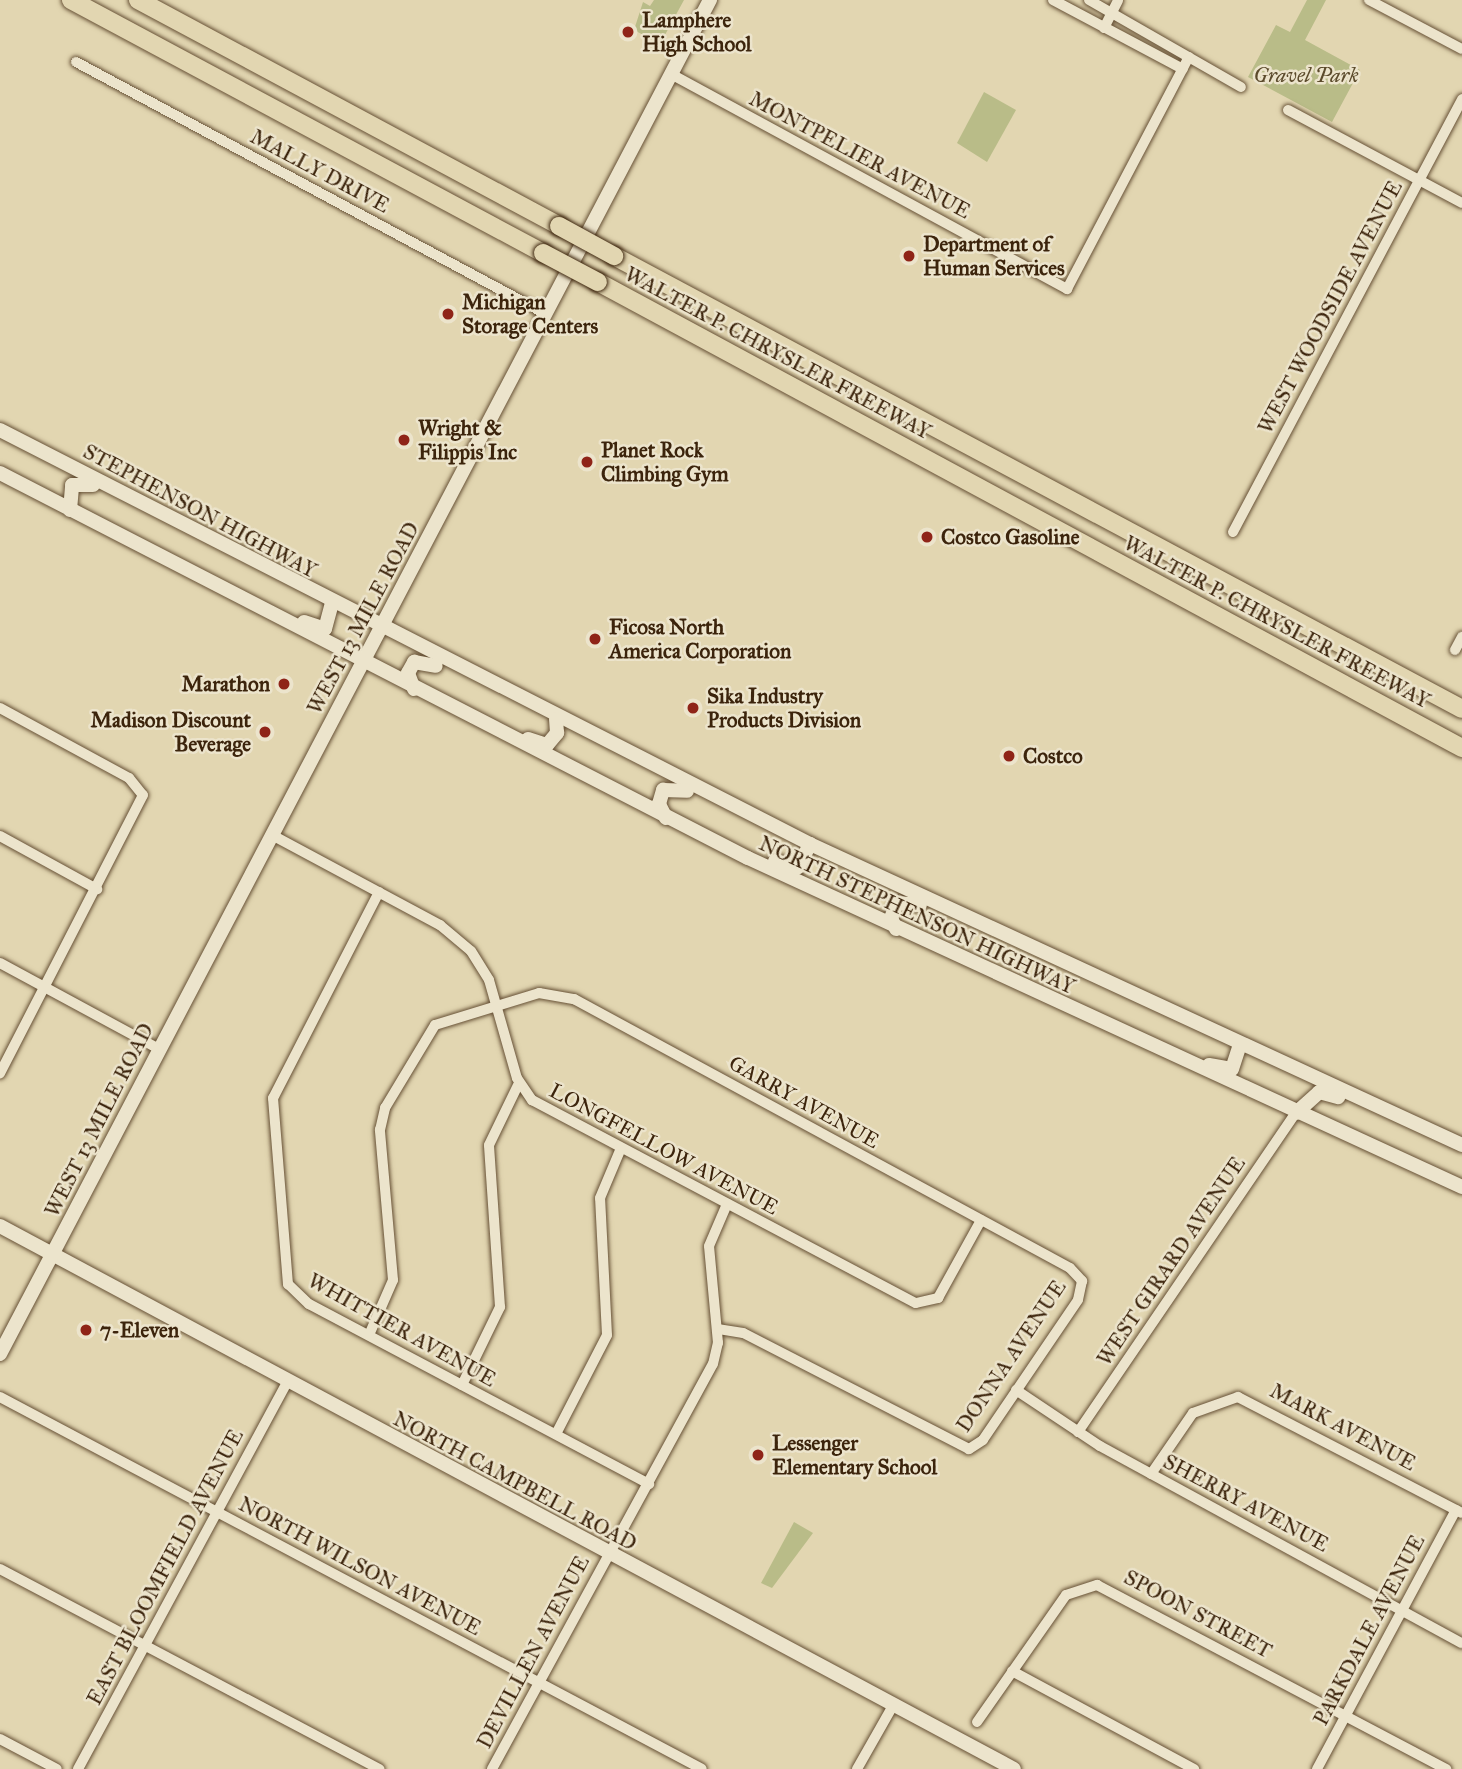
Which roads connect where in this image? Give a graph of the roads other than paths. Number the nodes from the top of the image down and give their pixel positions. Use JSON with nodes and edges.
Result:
{"nodes":[{"id":1,"x":71,"y":0,"type":"edge"},
{"id":2,"x":138,"y":0,"type":"edge"},
{"id":3,"x":710,"y":0,"type":"edge"},
{"id":4,"x":1053,"y":0,"type":"edge"},
{"id":5,"x":1089,"y":0,"type":"edge"},
{"id":6,"x":1118,"y":0,"type":"edge"},
{"id":7,"x":1369,"y":0,"type":"edge"},
{"id":8,"x":1112,"y":12,"type":"junction"},
{"id":9,"x":1104,"y":28,"type":"junction"},
{"id":10,"x":1462,"y":50,"type":"edge"},
{"id":11,"x":1189,"y":57,"type":"junction"},
{"id":12,"x":76,"y":62,"type":"dead end"},
{"id":13,"x":1183,"y":69,"type":"junction"},
{"id":14,"x":671,"y":75,"type":"junction"},
{"id":15,"x":1241,"y":87,"type":"dead end"},
{"id":16,"x":1462,"y":99,"type":"edge"},
{"id":17,"x":1288,"y":110,"type":"dead end"},
{"id":18,"x":1419,"y":180,"type":"junction"},
{"id":19,"x":1462,"y":203,"type":"edge"},
{"id":20,"x":546,"y":314,"type":"junction"},
{"id":21,"x":0,"y":430,"type":"edge"},
{"id":22,"x":0,"y":473,"type":"edge"},
{"id":23,"x":70,"y":510,"type":"junction"},
{"id":24,"x":1233,"y":532,"type":"dead end"},
{"id":25,"x":239,"y":555,"type":"junction"},
{"id":26,"x":207,"y":581,"type":"junction"},
{"id":27,"x":332,"y":603,"type":"junction"},
{"id":28,"x":382,"y":629,"type":"junction"},
{"id":29,"x":1462,"y":637,"type":"edge"},
{"id":30,"x":1455,"y":650,"type":"dead end"},
{"id":31,"x":363,"y":663,"type":"junction"},
{"id":32,"x":414,"y":689,"type":"junction"},
{"id":33,"x":446,"y":705,"type":"junction"},
{"id":34,"x":531,"y":706,"type":"junction"},
{"id":35,"x":0,"y":708,"type":"edge"},
{"id":36,"x":1462,"y":709,"type":"edge"},
{"id":37,"x":556,"y":719,"type":"junction"},
{"id":38,"x":1462,"y":748,"type":"edge"},
{"id":39,"x":718,"y":798,"type":"junction"},
{"id":40,"x":666,"y":818,"type":"junction"},
{"id":41,"x":272,"y":835,"type":"junction"},
{"id":42,"x":0,"y":836,"type":"edge"},
{"id":43,"x":810,"y":844,"type":"junction"},
{"id":44,"x":748,"y":858,"type":"junction"},
{"id":45,"x":97,"y":889,"type":"junction"},
{"id":46,"x":379,"y":892,"type":"junction"},
{"id":47,"x":896,"y":929,"type":"junction"},
{"id":48,"x":1013,"y":941,"type":"junction"},
{"id":49,"x":0,"y":963,"type":"edge"},
{"id":50,"x":45,"y":988,"type":"junction"},
{"id":51,"x":497,"y":1004,"type":"junction"},
{"id":52,"x":1103,"y":1026,"type":"junction"},
{"id":53,"x":1240,"y":1045,"type":"junction"},
{"id":54,"x":159,"y":1049,"type":"junction"},
{"id":55,"x":0,"y":1073,"type":"edge"},
{"id":56,"x":519,"y":1083,"type":"junction"},
{"id":57,"x":1296,"y":1113,"type":"junction"},
{"id":58,"x":1430,"y":1130,"type":"junction"},
{"id":59,"x":1345,"y":1135,"type":"junction"},
{"id":60,"x":1462,"y":1144,"type":"edge"},
{"id":61,"x":621,"y":1148,"type":"junction"},
{"id":62,"x":1462,"y":1178,"type":"edge"},
{"id":63,"x":1462,"y":1187,"type":"edge"},
{"id":64,"x":727,"y":1204,"type":"junction"},
{"id":65,"x":981,"y":1220,"type":"junction"},
{"id":66,"x":0,"y":1226,"type":"edge"},
{"id":67,"x":52,"y":1255,"type":"junction"},
{"id":68,"x":1082,"y":1281,"type":"joint"},
{"id":69,"x":717,"y":1329,"type":"junction"},
{"id":70,"x":369,"y":1335,"type":"junction"},
{"id":71,"x":0,"y":1354,"type":"edge"},
{"id":72,"x":286,"y":1384,"type":"junction"},
{"id":73,"x":462,"y":1385,"type":"junction"},
{"id":74,"x":1016,"y":1391,"type":"junction"},
{"id":75,"x":0,"y":1397,"type":"edge"},
{"id":76,"x":1078,"y":1432,"type":"junction"},
{"id":77,"x":556,"y":1434,"type":"junction"},
{"id":78,"x":1151,"y":1474,"type":"junction"},
{"id":79,"x":649,"y":1484,"type":"junction"},
{"id":80,"x":1459,"y":1511,"type":"edge"},
{"id":81,"x":216,"y":1512,"type":"junction"},
{"id":82,"x":609,"y":1554,"type":"junction"},
{"id":83,"x":0,"y":1569,"type":"edge"},
{"id":84,"x":1403,"y":1610,"type":"junction"},
{"id":85,"x":1462,"y":1643,"type":"edge"},
{"id":86,"x":145,"y":1645,"type":"junction"},
{"id":87,"x":1012,"y":1671,"type":"junction"},
{"id":88,"x":538,"y":1682,"type":"junction"},
{"id":89,"x":894,"y":1704,"type":"junction"},
{"id":90,"x":1346,"y":1716,"type":"junction"},
{"id":91,"x":977,"y":1722,"type":"dead end"},
{"id":92,"x":0,"y":1739,"type":"edge"},
{"id":93,"x":57,"y":1769,"type":"edge"},
{"id":94,"x":78,"y":1769,"type":"edge"},
{"id":95,"x":379,"y":1769,"type":"edge"},
{"id":96,"x":492,"y":1769,"type":"edge"},
{"id":97,"x":702,"y":1769,"type":"edge"},
{"id":98,"x":857,"y":1769,"type":"edge"},
{"id":99,"x":1014,"y":1769,"type":"edge"},
{"id":100,"x":1195,"y":1769,"type":"edge"},
{"id":101,"x":1317,"y":1769,"type":"edge"},
{"id":102,"x":1446,"y":1769,"type":"edge"}],
"edges":[{"from":1,"to":38,"type":"highway","name":"WALTER P. CHRYSLER FREEWAY","bridge":true},
{"from":2,"to":36,"type":"highway","name":"WALTER P. CHRYSLER FREEWAY","bridge":true},
{"from":3,"to":14,"type":"main road","name":"WEST 13 MILE ROAD"},
{"from":4,"to":9,"type":"street"},
{"from":5,"to":8,"type":"street"},
{"from":6,"to":8,"type":"street"},
{"from":7,"to":10,"type":"street"},
{"from":8,"to":9,"type":"street"},
{"from":8,"to":11,"type":"street"},
{"from":9,"to":13,"type":"street"},
{"from":11,"to":13,"type":"street"},
{"from":11,"to":15,"type":"street"},
{"from":12,"to":20,"type":"street","name":"MALLY DRIVE"},
{"from":13,"to":14,"type":"street","name":"MONTPELIER AVENUE"},
{"from":14,"to":20,"type":"main road","name":"WEST 13 MILE ROAD"},
{"from":16,"to":18,"type":"street","name":"WEST WOODSIDE AVENUE"},
{"from":17,"to":18,"type":"street"},
{"from":18,"to":19,"type":"street"},
{"from":18,"to":24,"type":"street","name":"WEST WOODSIDE AVENUE"},
{"from":20,"to":28,"type":"main road","name":"WEST 13 MILE ROAD"},
{"from":21,"to":25,"type":"main road","name":"STEPHENSON HIGHWAY"},
{"from":22,"to":23,"type":"main road"},
{"from":23,"to":25,"type":"main road"},
{"from":23,"to":26,"type":"main road"},
{"from":25,"to":27,"type":"main road","name":"STEPHENSON HIGHWAY"},
{"from":26,"to":27,"type":"main road"},
{"from":26,"to":31,"type":"main road"},
{"from":27,"to":28,"type":"main road","name":"STEPHENSON HIGHWAY"},
{"from":28,"to":31,"type":"main road","name":"WEST 13 MILE ROAD"},
{"from":28,"to":34,"type":"main road","name":"NORTH STEPHENSON HIGHWAY"},
{"from":29,"to":30,"type":"street"},
{"from":31,"to":32,"type":"main road","name":"NORTH STEPHENSON HIGHWAY"},
{"from":31,"to":41,"type":"main road","name":"WEST 13 MILE ROAD"},
{"from":32,"to":33,"type":"main road","name":"NORTH STEPHENSON HIGHWAY"},
{"from":32,"to":34,"type":"main road"},
{"from":33,"to":37,"type":"main road"},
{"from":33,"to":40,"type":"main road","name":"NORTH STEPHENSON HIGHWAY"},
{"from":34,"to":37,"type":"main road","name":"NORTH STEPHENSON HIGHWAY"},
{"from":35,"to":45,"type":"street"},
{"from":37,"to":39,"type":"main road","name":"NORTH STEPHENSON HIGHWAY"},
{"from":39,"to":40,"type":"main road"},
{"from":39,"to":43,"type":"main road","name":"NORTH STEPHENSON HIGHWAY"},
{"from":40,"to":44,"type":"main road","name":"NORTH STEPHENSON HIGHWAY"},
{"from":41,"to":46,"type":"street","name":"LONGFELLOW AVENUE"},
{"from":41,"to":54,"type":"main road","name":"WEST 13 MILE ROAD"},
{"from":42,"to":45,"type":"street"},
{"from":43,"to":44,"type":"main road"},
{"from":43,"to":48,"type":"main road","name":"NORTH STEPHENSON HIGHWAY"},
{"from":44,"to":47,"type":"main road","name":"NORTH STEPHENSON HIGHWAY"},
{"from":45,"to":50,"type":"street"},
{"from":46,"to":51,"type":"street","name":"LONGFELLOW AVENUE"},
{"from":46,"to":70,"type":"street","name":"WHITTIER AVENUE"},
{"from":47,"to":48,"type":"main road"},
{"from":47,"to":52,"type":"main road","name":"NORTH STEPHENSON HIGHWAY"},
{"from":48,"to":53,"type":"main road","name":"NORTH STEPHENSON HIGHWAY"},
{"from":49,"to":50,"type":"street"},
{"from":50,"to":54,"type":"street"},
{"from":50,"to":55,"type":"street"},
{"from":51,"to":56,"type":"street","name":"LONGFELLOW AVENUE"},
{"from":51,"to":65,"type":"street","name":"GARRY AVENUE"},
{"from":51,"to":70,"type":"street","name":"GARRY AVENUE"},
{"from":52,"to":53,"type":"main road"},
{"from":52,"to":57,"type":"main road","name":"NORTH STEPHENSON HIGHWAY"},
{"from":53,"to":58,"type":"main road","name":"NORTH STEPHENSON HIGHWAY"},
{"from":54,"to":67,"type":"main road","name":"WEST 13 MILE ROAD"},
{"from":56,"to":61,"type":"street","name":"LONGFELLOW AVENUE"},
{"from":56,"to":73,"type":"street"},
{"from":57,"to":58,"type":"main road"},
{"from":57,"to":59,"type":"main road","name":"NORTH STEPHENSON HIGHWAY"},
{"from":57,"to":76,"type":"street","name":"WEST GIRARD AVENUE"},
{"from":58,"to":60,"type":"main road","name":"NORTH STEPHENSON HIGHWAY"},
{"from":59,"to":62,"type":"main road"},
{"from":59,"to":63,"type":"main road","name":"NORTH STEPHENSON HIGHWAY"},
{"from":61,"to":64,"type":"street","name":"LONGFELLOW AVENUE"},
{"from":61,"to":77,"type":"street"},
{"from":64,"to":65,"type":"street","name":"LONGFELLOW AVENUE"},
{"from":64,"to":69,"type":"street","name":"DEVILLEN AVENUE"},
{"from":65,"to":68,"type":"street","name":"GARRY AVENUE"},
{"from":66,"to":67,"type":"main road","name":"NORTH CAMPBELL ROAD"},
{"from":67,"to":71,"type":"main road","name":"WEST 13 MILE ROAD"},
{"from":67,"to":72,"type":"main road","name":"NORTH CAMPBELL ROAD"},
{"from":68,"to":74,"type":"street","name":"DONNA AVENUE"},
{"from":69,"to":74,"type":"street","name":"DONNA AVENUE"},
{"from":69,"to":79,"type":"street","name":"DEVILLEN AVENUE"},
{"from":70,"to":73,"type":"street","name":"WHITTIER AVENUE"},
{"from":72,"to":81,"type":"street","name":"EAST BLOOMFIELD AVENUE"},
{"from":72,"to":82,"type":"main road","name":"NORTH CAMPBELL ROAD"},
{"from":73,"to":77,"type":"street","name":"WHITTIER AVENUE"},
{"from":74,"to":76,"type":"street","name":"SHERRY AVENUE"},
{"from":75,"to":81,"type":"street","name":"NORTH WILSON AVENUE"},
{"from":76,"to":78,"type":"street","name":"SHERRY AVENUE"},
{"from":77,"to":79,"type":"street","name":"WHITTIER AVENUE"},
{"from":78,"to":80,"type":"street","name":"MARK AVENUE"},
{"from":78,"to":84,"type":"street","name":"SHERRY AVENUE"},
{"from":79,"to":82,"type":"street","name":"DEVILLEN AVENUE"},
{"from":80,"to":84,"type":"street","name":"PARKDALE AVENUE"},
{"from":81,"to":86,"type":"street","name":"EAST BLOOMFIELD AVENUE"},
{"from":81,"to":88,"type":"street","name":"NORTH WILSON AVENUE"},
{"from":82,"to":88,"type":"street","name":"DEVILLEN AVENUE"},
{"from":82,"to":89,"type":"main road","name":"NORTH CAMPBELL ROAD"},
{"from":83,"to":86,"type":"street"},
{"from":84,"to":85,"type":"street","name":"SHERRY AVENUE"},
{"from":84,"to":90,"type":"street","name":"PARKDALE AVENUE"},
{"from":86,"to":94,"type":"street","name":"EAST BLOOMFIELD AVENUE"},
{"from":86,"to":95,"type":"street"},
{"from":87,"to":90,"type":"street","name":"SPOON STREET"},
{"from":87,"to":91,"type":"street","name":"SPOON STREET"},
{"from":87,"to":100,"type":"street"},
{"from":88,"to":96,"type":"street","name":"DEVILLEN AVENUE"},
{"from":88,"to":97,"type":"street","name":"NORTH WILSON AVENUE"},
{"from":89,"to":98,"type":"street"},
{"from":89,"to":99,"type":"main road","name":"NORTH CAMPBELL ROAD"},
{"from":90,"to":101,"type":"street","name":"PARKDALE AVENUE"},
{"from":90,"to":102,"type":"street","name":"SPOON STREET"},
{"from":92,"to":93,"type":"street"}]}
